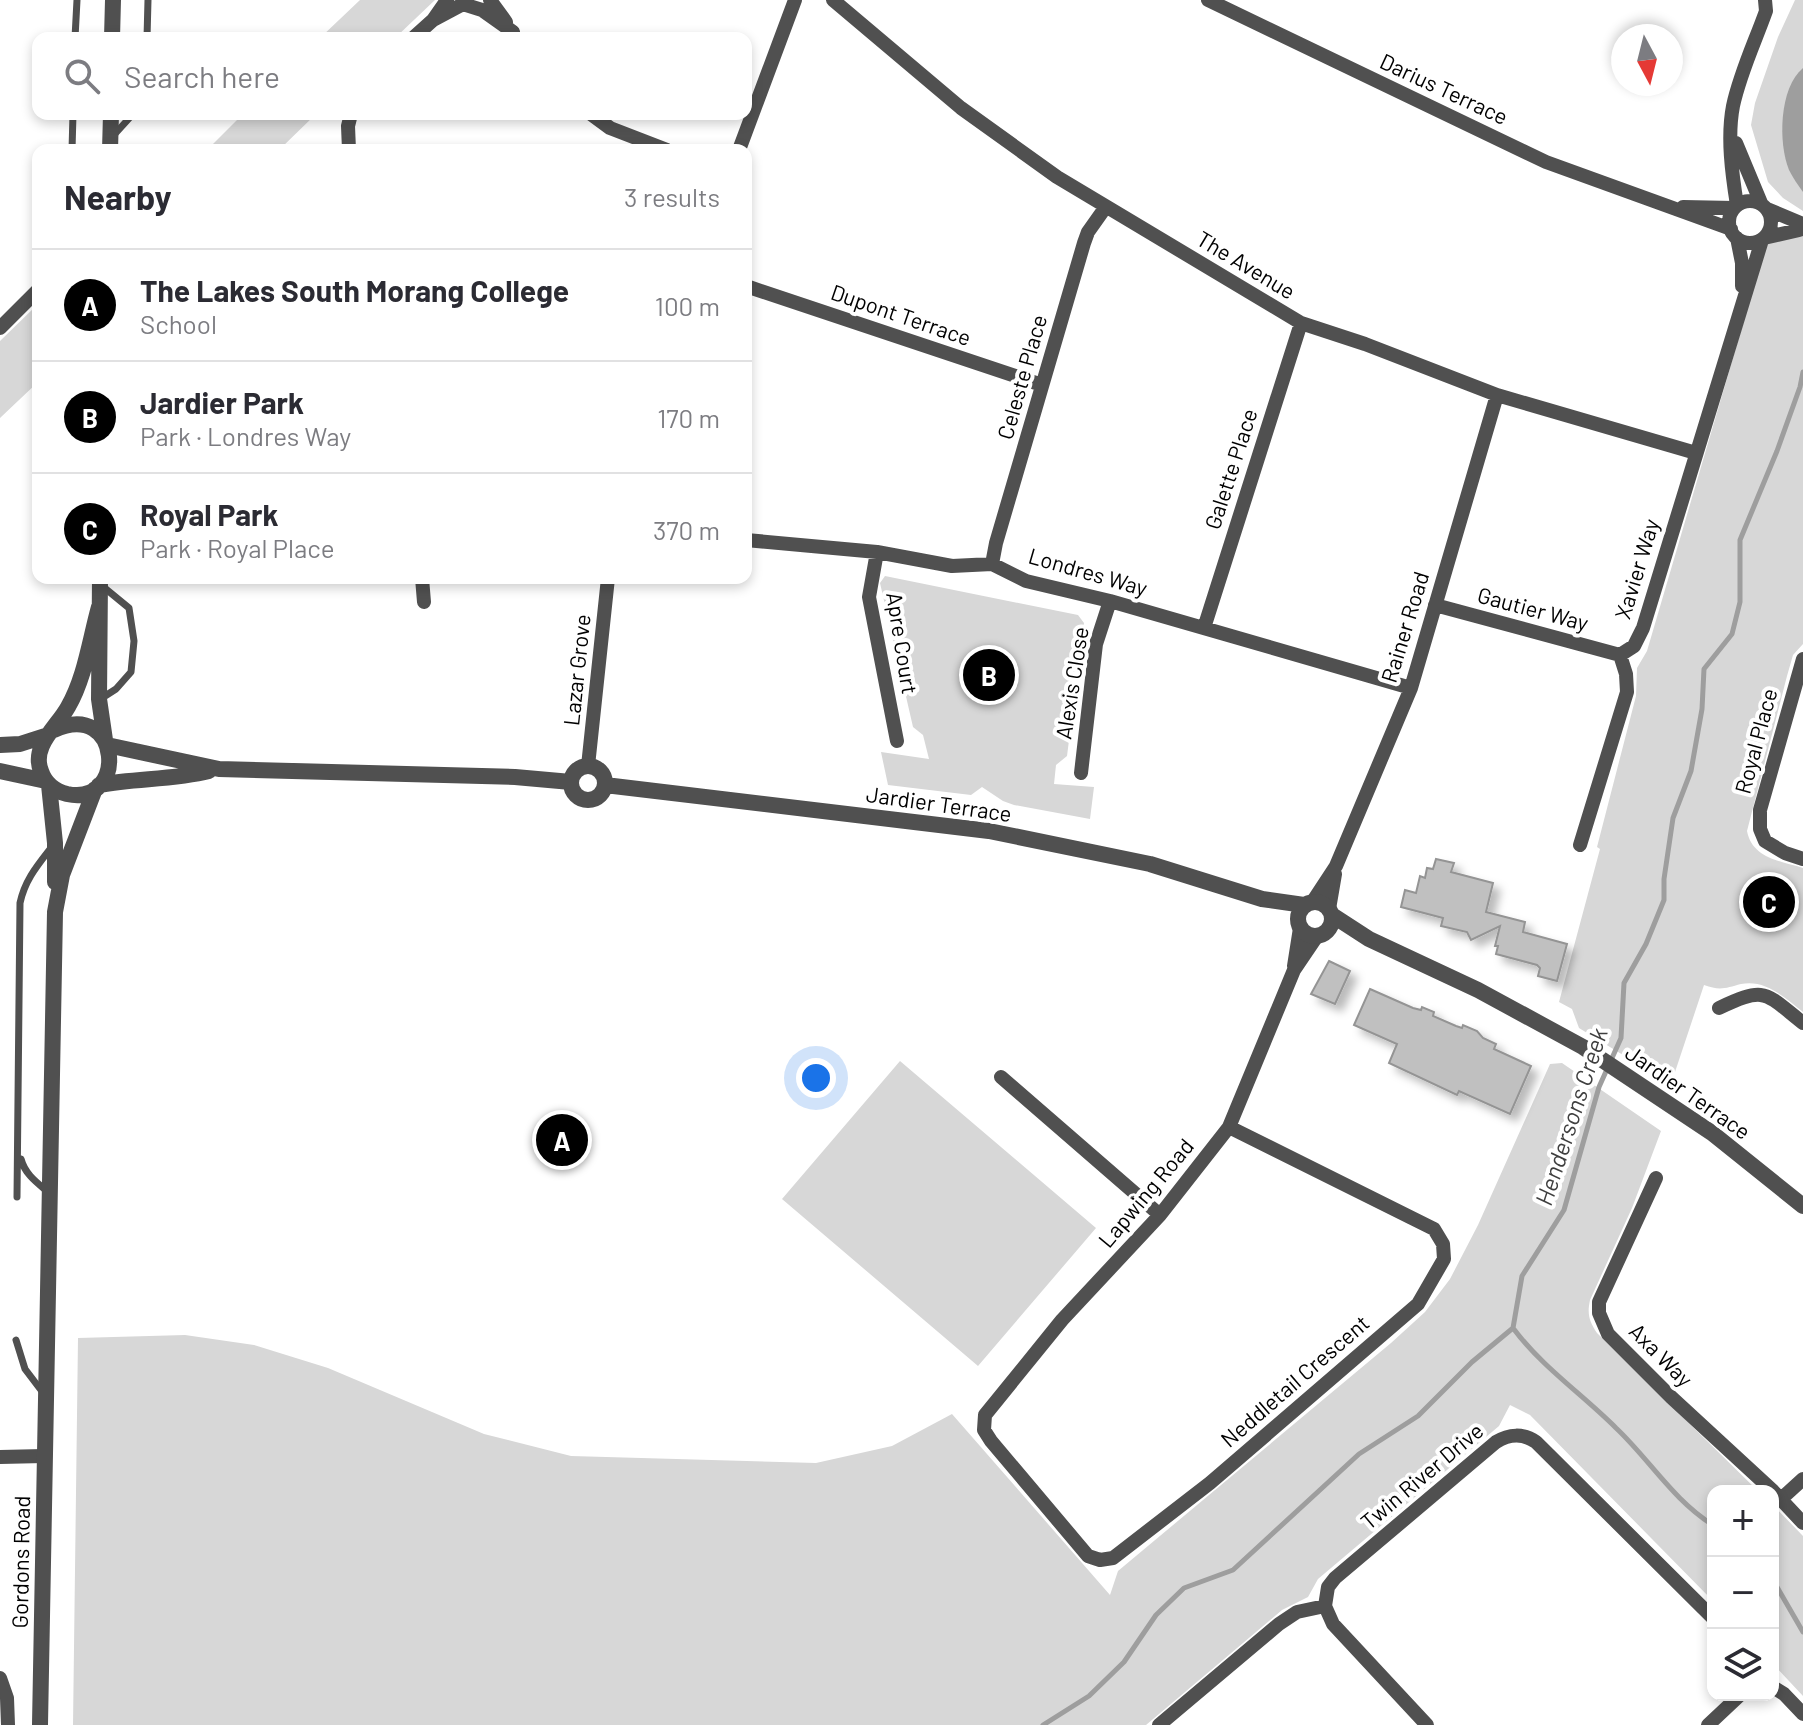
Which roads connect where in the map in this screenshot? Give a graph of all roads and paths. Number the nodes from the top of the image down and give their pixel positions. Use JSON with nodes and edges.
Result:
{"nodes":[{"id":1,"x":77,"y":0,"type":"edge"},
{"id":2,"x":113,"y":0,"type":"edge"},
{"id":3,"x":148,"y":0,"type":"edge"},
{"id":4,"x":447,"y":0,"type":"edge"},
{"id":5,"x":490,"y":0,"type":"edge"},
{"id":6,"x":795,"y":0,"type":"edge"},
{"id":7,"x":833,"y":0,"type":"edge"},
{"id":8,"x":1208,"y":0,"type":"edge"},
{"id":9,"x":1765,"y":0,"type":"edge"},
{"id":10,"x":474,"y":3,"type":"edge"},
{"id":11,"x":433,"y":20,"type":"junction"},
{"id":12,"x":75,"y":32,"type":"edge"},
{"id":13,"x":112,"y":32,"type":"edge"},
{"id":14,"x":147,"y":32,"type":"edge"},
{"id":15,"x":420,"y":32,"type":"edge"},
{"id":16,"x":512,"y":32,"type":"edge"},
{"id":17,"x":514,"y":32,"type":"edge"},
{"id":18,"x":752,"y":115,"type":"edge"},
{"id":19,"x":73,"y":120,"type":"edge"},
{"id":20,"x":111,"y":120,"type":"edge"},
{"id":21,"x":129,"y":120,"type":"edge"},
{"id":22,"x":350,"y":120,"type":"edge"},
{"id":23,"x":599,"y":120,"type":"edge"},
{"id":24,"x":750,"y":120,"type":"edge"},
{"id":25,"x":1731,"y":127,"type":"junction"},
{"id":26,"x":72,"y":144,"type":"edge"},
{"id":27,"x":110,"y":144,"type":"edge"},
{"id":28,"x":111,"y":144,"type":"edge"},
{"id":29,"x":349,"y":144,"type":"edge"},
{"id":30,"x":651,"y":144,"type":"edge"},
{"id":31,"x":741,"y":144,"type":"edge"},
{"id":32,"x":1667,"y":206,"type":"junction"},
{"id":33,"x":1764,"y":206,"type":"junction"},
{"id":34,"x":1736,"y":207,"type":"junction"},
{"id":35,"x":1105,"y":208,"type":"junction"},
{"id":36,"x":1803,"y":227,"type":"edge"},
{"id":37,"x":1734,"y":234,"type":"junction"},
{"id":38,"x":1763,"y":239,"type":"junction"},
{"id":39,"x":752,"y":288,"type":"edge"},
{"id":40,"x":32,"y":296,"type":"edge"},
{"id":41,"x":1742,"y":298,"type":"junction"},
{"id":42,"x":1301,"y":323,"type":"junction"},
{"id":43,"x":0,"y":328,"type":"edge"},
{"id":44,"x":1042,"y":385,"type":"junction"},
{"id":45,"x":1497,"y":395,"type":"junction"},
{"id":46,"x":1696,"y":453,"type":"junction"},
{"id":47,"x":752,"y":541,"type":"edge"},
{"id":48,"x":877,"y":552,"type":"junction"},
{"id":49,"x":992,"y":564,"type":"junction"},
{"id":50,"x":100,"y":584,"type":"edge"},
{"id":51,"x":103,"y":584,"type":"edge"},
{"id":52,"x":422,"y":584,"type":"edge"},
{"id":53,"x":607,"y":584,"type":"edge"},
{"id":54,"x":1110,"y":601,"type":"junction"},
{"id":55,"x":424,"y":602,"type":"dead end"},
{"id":56,"x":1435,"y":605,"type":"junction"},
{"id":57,"x":99,"y":607,"type":"junction"},
{"id":58,"x":1204,"y":628,"type":"junction"},
{"id":59,"x":1620,"y":655,"type":"junction"},
{"id":60,"x":1803,"y":659,"type":"edge"},
{"id":61,"x":1411,"y":688,"type":"junction"},
{"id":62,"x":99,"y":699,"type":"junction"},
{"id":63,"x":51,"y":732,"type":"junction"},
{"id":64,"x":897,"y":741,"type":"dead end"},
{"id":65,"x":106,"y":742,"type":"junction"},
{"id":66,"x":0,"y":745,"type":"edge"},
{"id":67,"x":588,"y":766,"type":"junction"},
{"id":68,"x":219,"y":769,"type":"junction"},
{"id":69,"x":0,"y":771,"type":"edge"},
{"id":70,"x":1081,"y":773,"type":"dead end"},
{"id":71,"x":571,"y":782,"type":"junction"},
{"id":72,"x":48,"y":783,"type":"junction"},
{"id":73,"x":605,"y":785,"type":"junction"},
{"id":74,"x":97,"y":787,"type":"junction"},
{"id":75,"x":55,"y":843,"type":"junction"},
{"id":76,"x":1580,"y":845,"type":"dead end"},
{"id":77,"x":1803,"y":859,"type":"edge"},
{"id":78,"x":1336,"y":866,"type":"junction"},
{"id":79,"x":1262,"y":899,"type":"junction"},
{"id":80,"x":1309,"y":903,"type":"junction"},
{"id":81,"x":55,"y":912,"type":"junction"},
{"id":82,"x":1331,"y":912,"type":"junction"},
{"id":83,"x":1299,"y":924,"type":"junction"},
{"id":84,"x":1321,"y":934,"type":"junction"},
{"id":85,"x":1369,"y":939,"type":"junction"},
{"id":86,"x":1294,"y":970,"type":"junction"},
{"id":87,"x":1719,"y":1008,"type":"dead end"},
{"id":88,"x":1803,"y":1023,"type":"edge"},
{"id":89,"x":1001,"y":1077,"type":"dead end"},
{"id":90,"x":1229,"y":1127,"type":"junction"},
{"id":91,"x":18,"y":1149,"type":"junction"},
{"id":92,"x":1656,"y":1178,"type":"dead end"},
{"id":93,"x":51,"y":1194,"type":"junction"},
{"id":94,"x":17,"y":1197,"type":"dead end"},
{"id":95,"x":1803,"y":1206,"type":"edge"},
{"id":96,"x":1160,"y":1215,"type":"junction"},
{"id":97,"x":16,"y":1340,"type":"dead end"},
{"id":98,"x":48,"y":1399,"type":"junction"},
{"id":99,"x":985,"y":1415,"type":"joint"},
{"id":100,"x":44,"y":1456,"type":"junction"},
{"id":101,"x":0,"y":1457,"type":"edge"},
{"id":102,"x":1803,"y":1479,"type":"edge"},
{"id":103,"x":1766,"y":1485,"type":"edge"},
{"id":104,"x":1779,"y":1492,"type":"edge"},
{"id":105,"x":1779,"y":1497,"type":"edge"},
{"id":106,"x":1803,"y":1523,"type":"edge"},
{"id":107,"x":1325,"y":1606,"type":"junction"},
{"id":108,"x":1707,"y":1612,"type":"edge"},
{"id":109,"x":0,"y":1678,"type":"edge"},
{"id":110,"x":1779,"y":1691,"type":"edge"},
{"id":111,"x":1734,"y":1701,"type":"edge"},
{"id":112,"x":1803,"y":1714,"type":"edge"},
{"id":113,"x":8,"y":1725,"type":"edge"},
{"id":114,"x":40,"y":1725,"type":"edge"},
{"id":115,"x":1159,"y":1725,"type":"edge"},
{"id":116,"x":1427,"y":1725,"type":"edge"},
{"id":117,"x":1708,"y":1725,"type":"edge"}],
"edges":[{"from":1,"to":12,"type":"lane"},
{"from":2,"to":13,"type":"street"},
{"from":3,"to":14,"type":"lane"},
{"from":4,"to":11,"type":"street"},
{"from":5,"to":17,"type":"street"},
{"from":6,"to":18,"type":"street"},
{"from":7,"to":35,"type":"street","name":"The Avenue"},
{"from":8,"to":32,"type":"street","name":"Darius Terrace"},
{"from":9,"to":25,"type":"street"},
{"from":10,"to":11,"type":"street"},
{"from":10,"to":16,"type":"street"},
{"from":11,"to":15,"type":"street"},
{"from":19,"to":26,"type":"lane"},
{"from":20,"to":27,"type":"street"},
{"from":21,"to":28,"type":"lane"},
{"from":22,"to":29,"type":"street"},
{"from":23,"to":30,"type":"street"},
{"from":24,"to":31,"type":"street"},
{"from":25,"to":33,"type":"street"},
{"from":25,"to":34,"type":"street"},
{"from":32,"to":34,"type":"street","name":"Darius Terrace"},
{"from":32,"to":37,"type":"street","name":"Darius Terrace"},
{"from":33,"to":34,"type":"street"},
{"from":33,"to":36,"type":"street"},
{"from":33,"to":38,"type":"street"},
{"from":34,"to":37,"type":"street"},
{"from":35,"to":42,"type":"street","name":"The Avenue"},
{"from":35,"to":44,"type":"street","name":"Celeste Place"},
{"from":36,"to":38,"type":"street"},
{"from":37,"to":38,"type":"street"},
{"from":37,"to":41,"type":"street","name":"Xavier Way"},
{"from":38,"to":41,"type":"street","name":"Xavier Way"},
{"from":39,"to":44,"type":"street","name":"Dupont Terrace"},
{"from":40,"to":43,"type":"street"},
{"from":41,"to":46,"type":"street","name":"Xavier Way"},
{"from":42,"to":45,"type":"street","name":"The Avenue"},
{"from":42,"to":58,"type":"street","name":"Galette Place"},
{"from":44,"to":49,"type":"street","name":"Celeste Place"},
{"from":45,"to":46,"type":"street","name":"The Avenue"},
{"from":45,"to":56,"type":"street","name":"Rainer Road"},
{"from":46,"to":59,"type":"street","name":"Xavier Way"},
{"from":47,"to":48,"type":"street","name":"Londres Way"},
{"from":48,"to":49,"type":"street","name":"Londres Way"},
{"from":48,"to":64,"type":"street","name":"Apre Court"},
{"from":49,"to":54,"type":"street","name":"Londres Way"},
{"from":50,"to":57,"type":"street"},
{"from":51,"to":62,"type":"lane"},
{"from":52,"to":55,"type":"street"},
{"from":53,"to":67,"type":"street","name":"Lazar Grove"},
{"from":54,"to":58,"type":"street","name":"Londres Way"},
{"from":54,"to":70,"type":"street","name":"Alexis Close"},
{"from":56,"to":59,"type":"street","name":"Gautier Way"},
{"from":56,"to":61,"type":"street","name":"Rainer Road"},
{"from":57,"to":62,"type":"street"},
{"from":57,"to":63,"type":"street"},
{"from":58,"to":61,"type":"street","name":"Londres Way"},
{"from":59,"to":76,"type":"street"},
{"from":60,"to":77,"type":"street","name":"Royal Place"},
{"from":61,"to":78,"type":"street","name":"Rainer Road"},
{"from":62,"to":65,"type":"street"},
{"from":63,"to":65,"type":"street"},
{"from":63,"to":66,"type":"street"},
{"from":63,"to":72,"type":"street"},
{"from":65,"to":68,"type":"street"},
{"from":65,"to":74,"type":"street"},
{"from":67,"to":71,"type":"street"},
{"from":67,"to":73,"type":"street"},
{"from":68,"to":71,"type":"street"},
{"from":68,"to":74,"type":"street"},
{"from":69,"to":72,"type":"street"},
{"from":71,"to":73,"type":"street"},
{"from":72,"to":74,"type":"street"},
{"from":72,"to":75,"type":"street","name":"Gordons Road"},
{"from":73,"to":79,"type":"street","name":"Jardier Terrace"},
{"from":74,"to":81,"type":"street","name":"Gordons Road"},
{"from":75,"to":81,"type":"street","name":"Gordons Road"},
{"from":75,"to":91,"type":"lane"},
{"from":78,"to":80,"type":"street","name":"Rainer Road"},
{"from":78,"to":82,"type":"street","name":"Rainer Road"},
{"from":79,"to":80,"type":"street","name":"Jardier Terrace"},
{"from":79,"to":83,"type":"street","name":"Jardier Terrace"},
{"from":80,"to":82,"type":"street"},
{"from":80,"to":83,"type":"street"},
{"from":81,"to":93,"type":"street","name":"Gordons Road"},
{"from":82,"to":84,"type":"street"},
{"from":82,"to":85,"type":"street","name":"Jardier Terrace"},
{"from":83,"to":84,"type":"street"},
{"from":83,"to":86,"type":"street","name":"Lapwing Road"},
{"from":84,"to":85,"type":"street","name":"Jardier Terrace"},
{"from":84,"to":86,"type":"street","name":"Lapwing Road"},
{"from":85,"to":95,"type":"street","name":"Jardier Terrace"},
{"from":86,"to":90,"type":"street","name":"Lapwing Road"},
{"from":87,"to":88,"type":"street"},
{"from":89,"to":96,"type":"street"},
{"from":90,"to":96,"type":"street","name":"Lapwing Road"},
{"from":90,"to":99,"type":"street","name":"Neddletail Crescent"},
{"from":91,"to":93,"type":"lane"},
{"from":91,"to":94,"type":"lane"},
{"from":92,"to":103,"type":"street","name":"Axa Way"},
{"from":93,"to":98,"type":"street","name":"Gordons Road"},
{"from":96,"to":99,"type":"street","name":"Lapwing Road"},
{"from":97,"to":98,"type":"lane"},
{"from":98,"to":100,"type":"street","name":"Gordons Road"},
{"from":100,"to":101,"type":"street"},
{"from":100,"to":114,"type":"street","name":"Gordons Road"},
{"from":102,"to":104,"type":"street"},
{"from":105,"to":106,"type":"street","name":"Axa Way"},
{"from":107,"to":108,"type":"street","name":"Twin River Drive"},
{"from":107,"to":115,"type":"street"},
{"from":107,"to":116,"type":"street"},
{"from":109,"to":113,"type":"street"},
{"from":110,"to":112,"type":"street"},
{"from":111,"to":117,"type":"street"}]}
